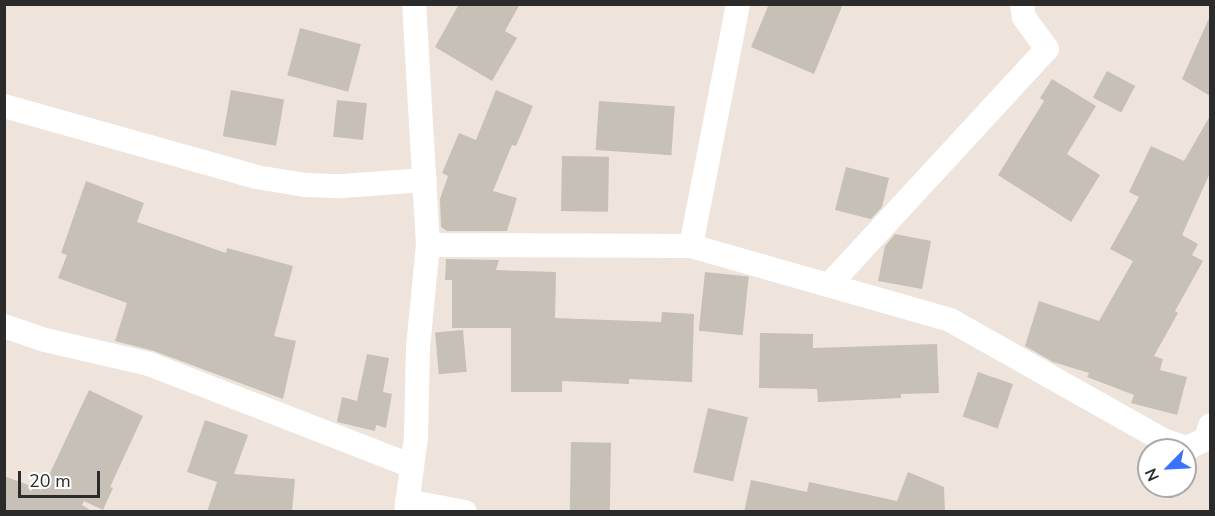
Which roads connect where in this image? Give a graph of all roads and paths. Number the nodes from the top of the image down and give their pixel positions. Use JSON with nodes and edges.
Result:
{"nodes":[{"id":1,"x":414,"y":4,"type":"edge"},
{"id":2,"x":738,"y":4,"type":"edge"},
{"id":3,"x":1022,"y":4,"type":"edge"},
{"id":4,"x":4,"y":106,"type":"edge"},
{"id":5,"x":425,"y":180,"type":"junction"},
{"id":6,"x":428,"y":245,"type":"junction"},
{"id":7,"x":691,"y":246,"type":"junction"},
{"id":8,"x":829,"y":285,"type":"junction"},
{"id":9,"x":4,"y":326,"type":"edge"},
{"id":10,"x":1209,"y":435,"type":"edge"},
{"id":11,"x":412,"y":466,"type":"junction"},
{"id":12,"x":406,"y":506,"type":"edge"},
{"id":13,"x":465,"y":512,"type":"edge"}],
"edges":[{"from":1,"to":5,"type":"street"},
{"from":2,"to":7,"type":"street"},
{"from":3,"to":8,"type":"street"},
{"from":4,"to":5,"type":"street"},
{"from":5,"to":6,"type":"street"},
{"from":6,"to":7,"type":"street"},
{"from":6,"to":11,"type":"street"},
{"from":7,"to":8,"type":"street"},
{"from":8,"to":10,"type":"street"},
{"from":9,"to":11,"type":"street"},
{"from":11,"to":12,"type":"street"},
{"from":12,"to":13,"type":"street"}]}
